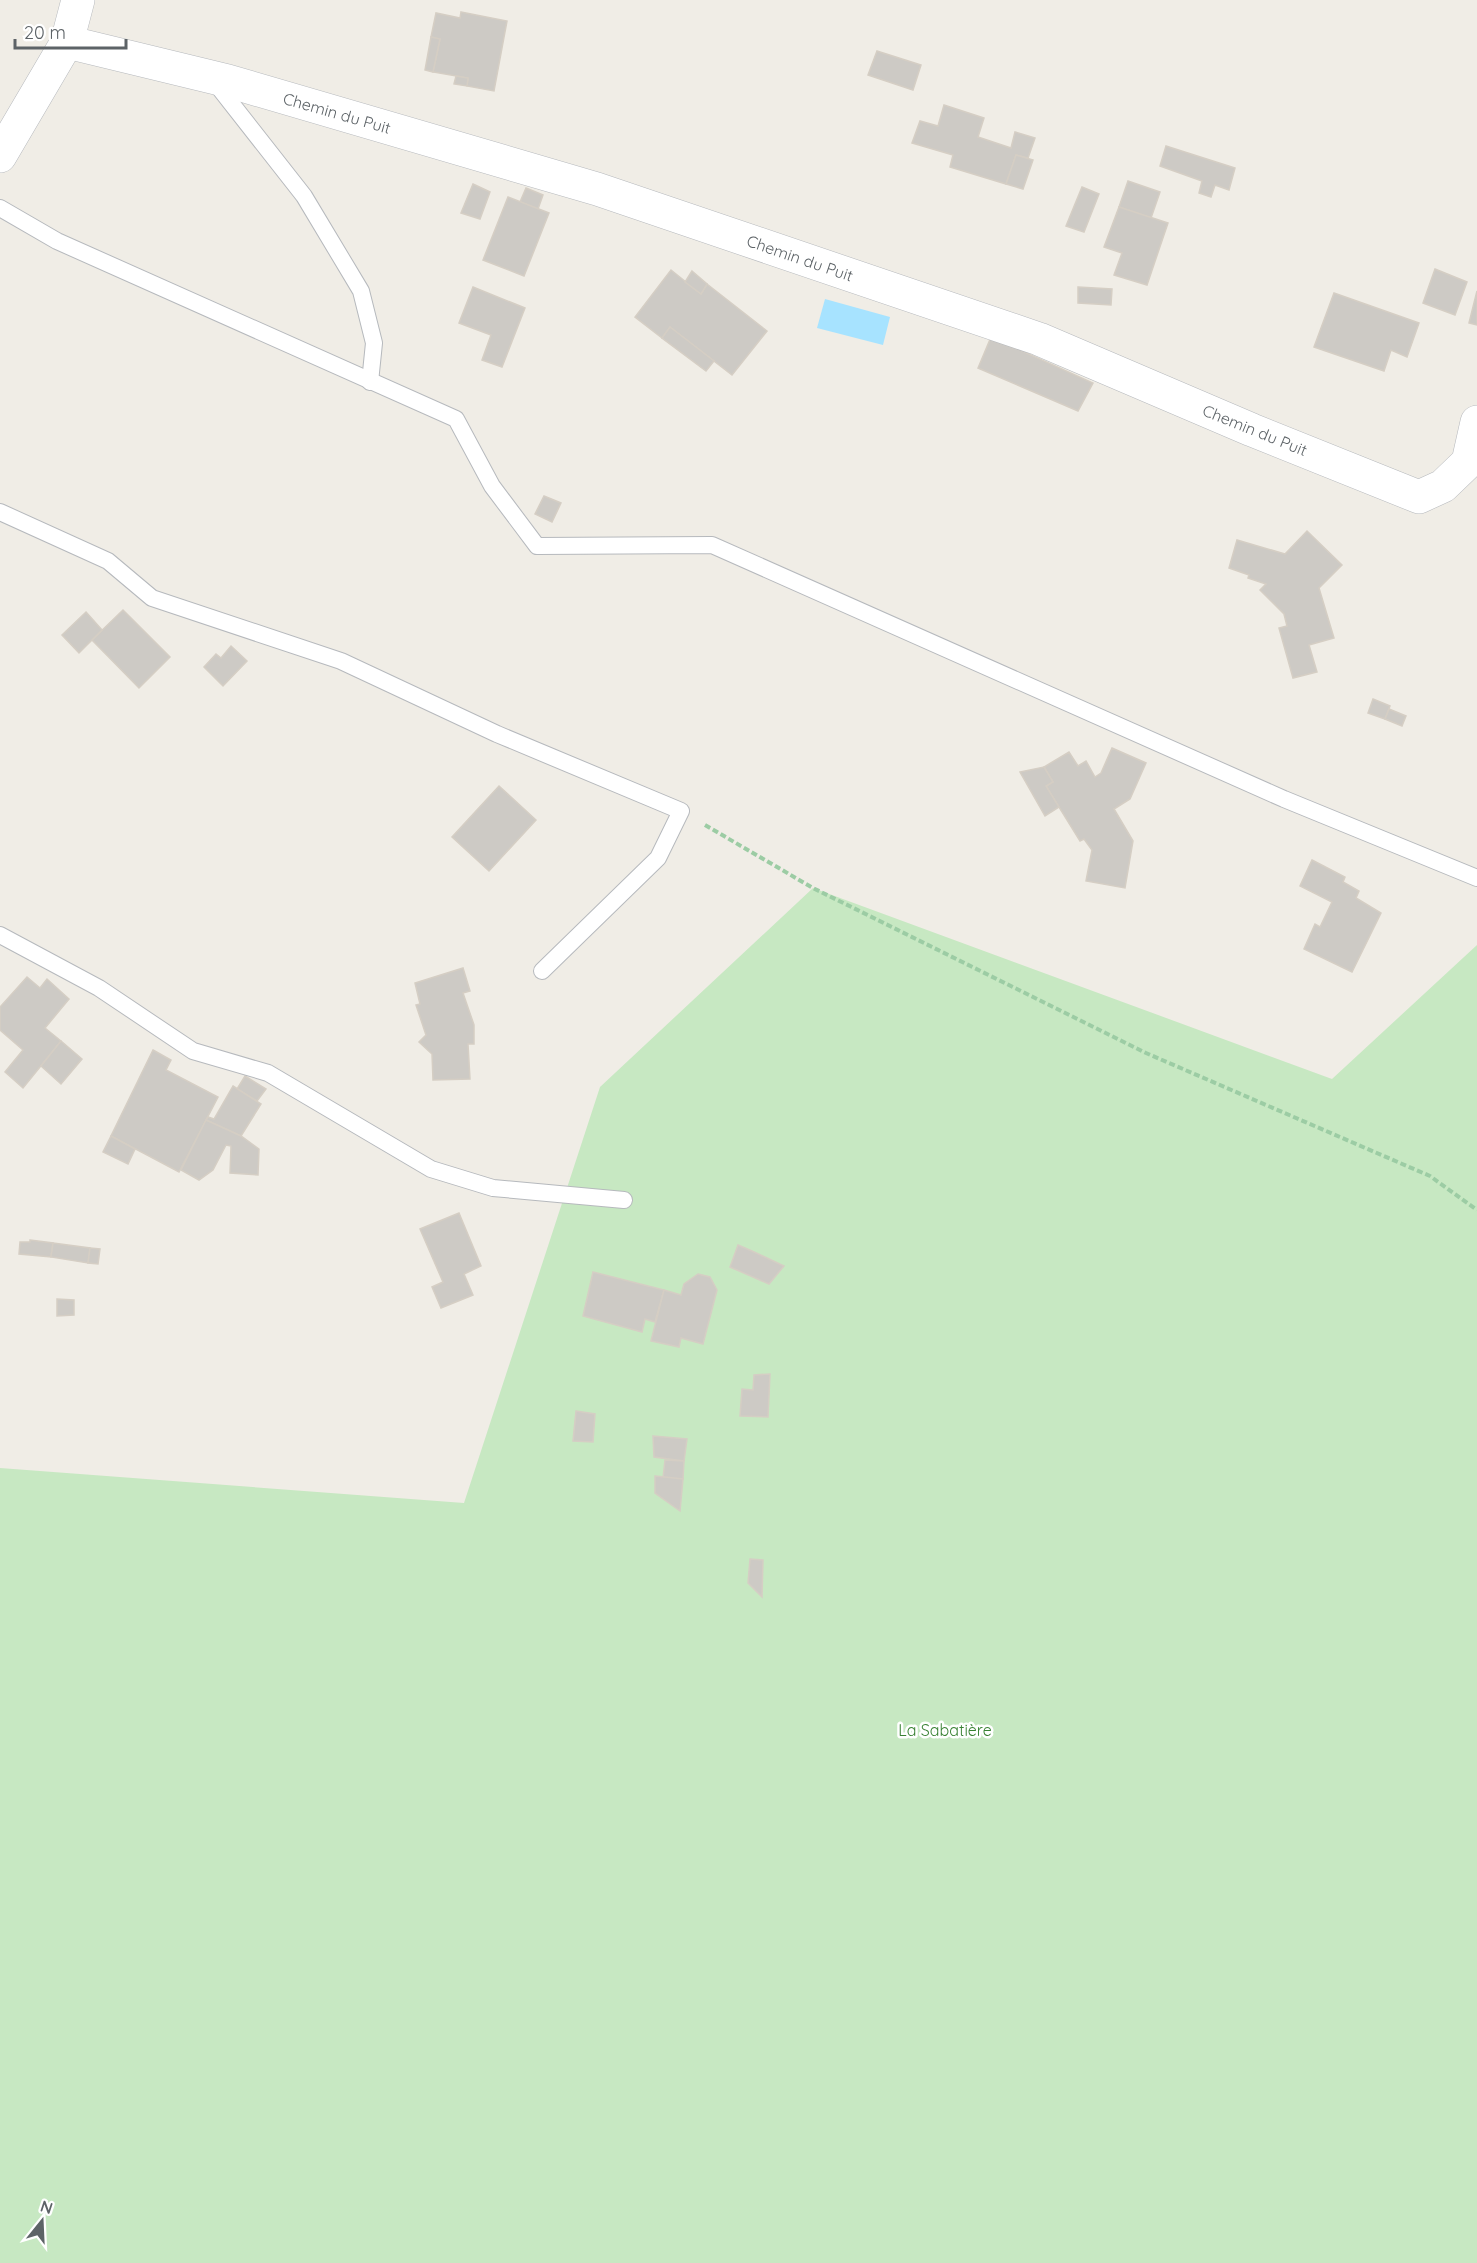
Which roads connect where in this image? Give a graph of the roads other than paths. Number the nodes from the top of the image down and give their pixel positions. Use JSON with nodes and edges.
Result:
{"nodes":[{"id":1,"x":78,"y":0,"type":"edge"},
{"id":2,"x":66,"y":42,"type":"junction"},
{"id":3,"x":210,"y":77,"type":"junction"},
{"id":4,"x":0,"y":156,"type":"edge"},
{"id":5,"x":0,"y":208,"type":"edge"},
{"id":6,"x":370,"y":382,"type":"junction"},
{"id":7,"x":1477,"y":422,"type":"edge"},
{"id":8,"x":0,"y":512,"type":"edge"},
{"id":9,"x":1477,"y":878,"type":"edge"},
{"id":10,"x":0,"y":935,"type":"edge"},
{"id":11,"x":542,"y":971,"type":"dead end"},
{"id":12,"x":624,"y":1200,"type":"dead end"}],
"edges":[{"from":1,"to":2,"type":"street"},
{"from":2,"to":3,"type":"street","name":"Chemin du Puit"},
{"from":2,"to":4,"type":"street"},
{"from":3,"to":6,"type":"lane"},
{"from":3,"to":7,"type":"street","name":"Chemin du Puit"},
{"from":5,"to":6,"type":"lane"},
{"from":6,"to":9,"type":"lane"},
{"from":8,"to":11,"type":"lane"},
{"from":10,"to":12,"type":"lane"}]}
